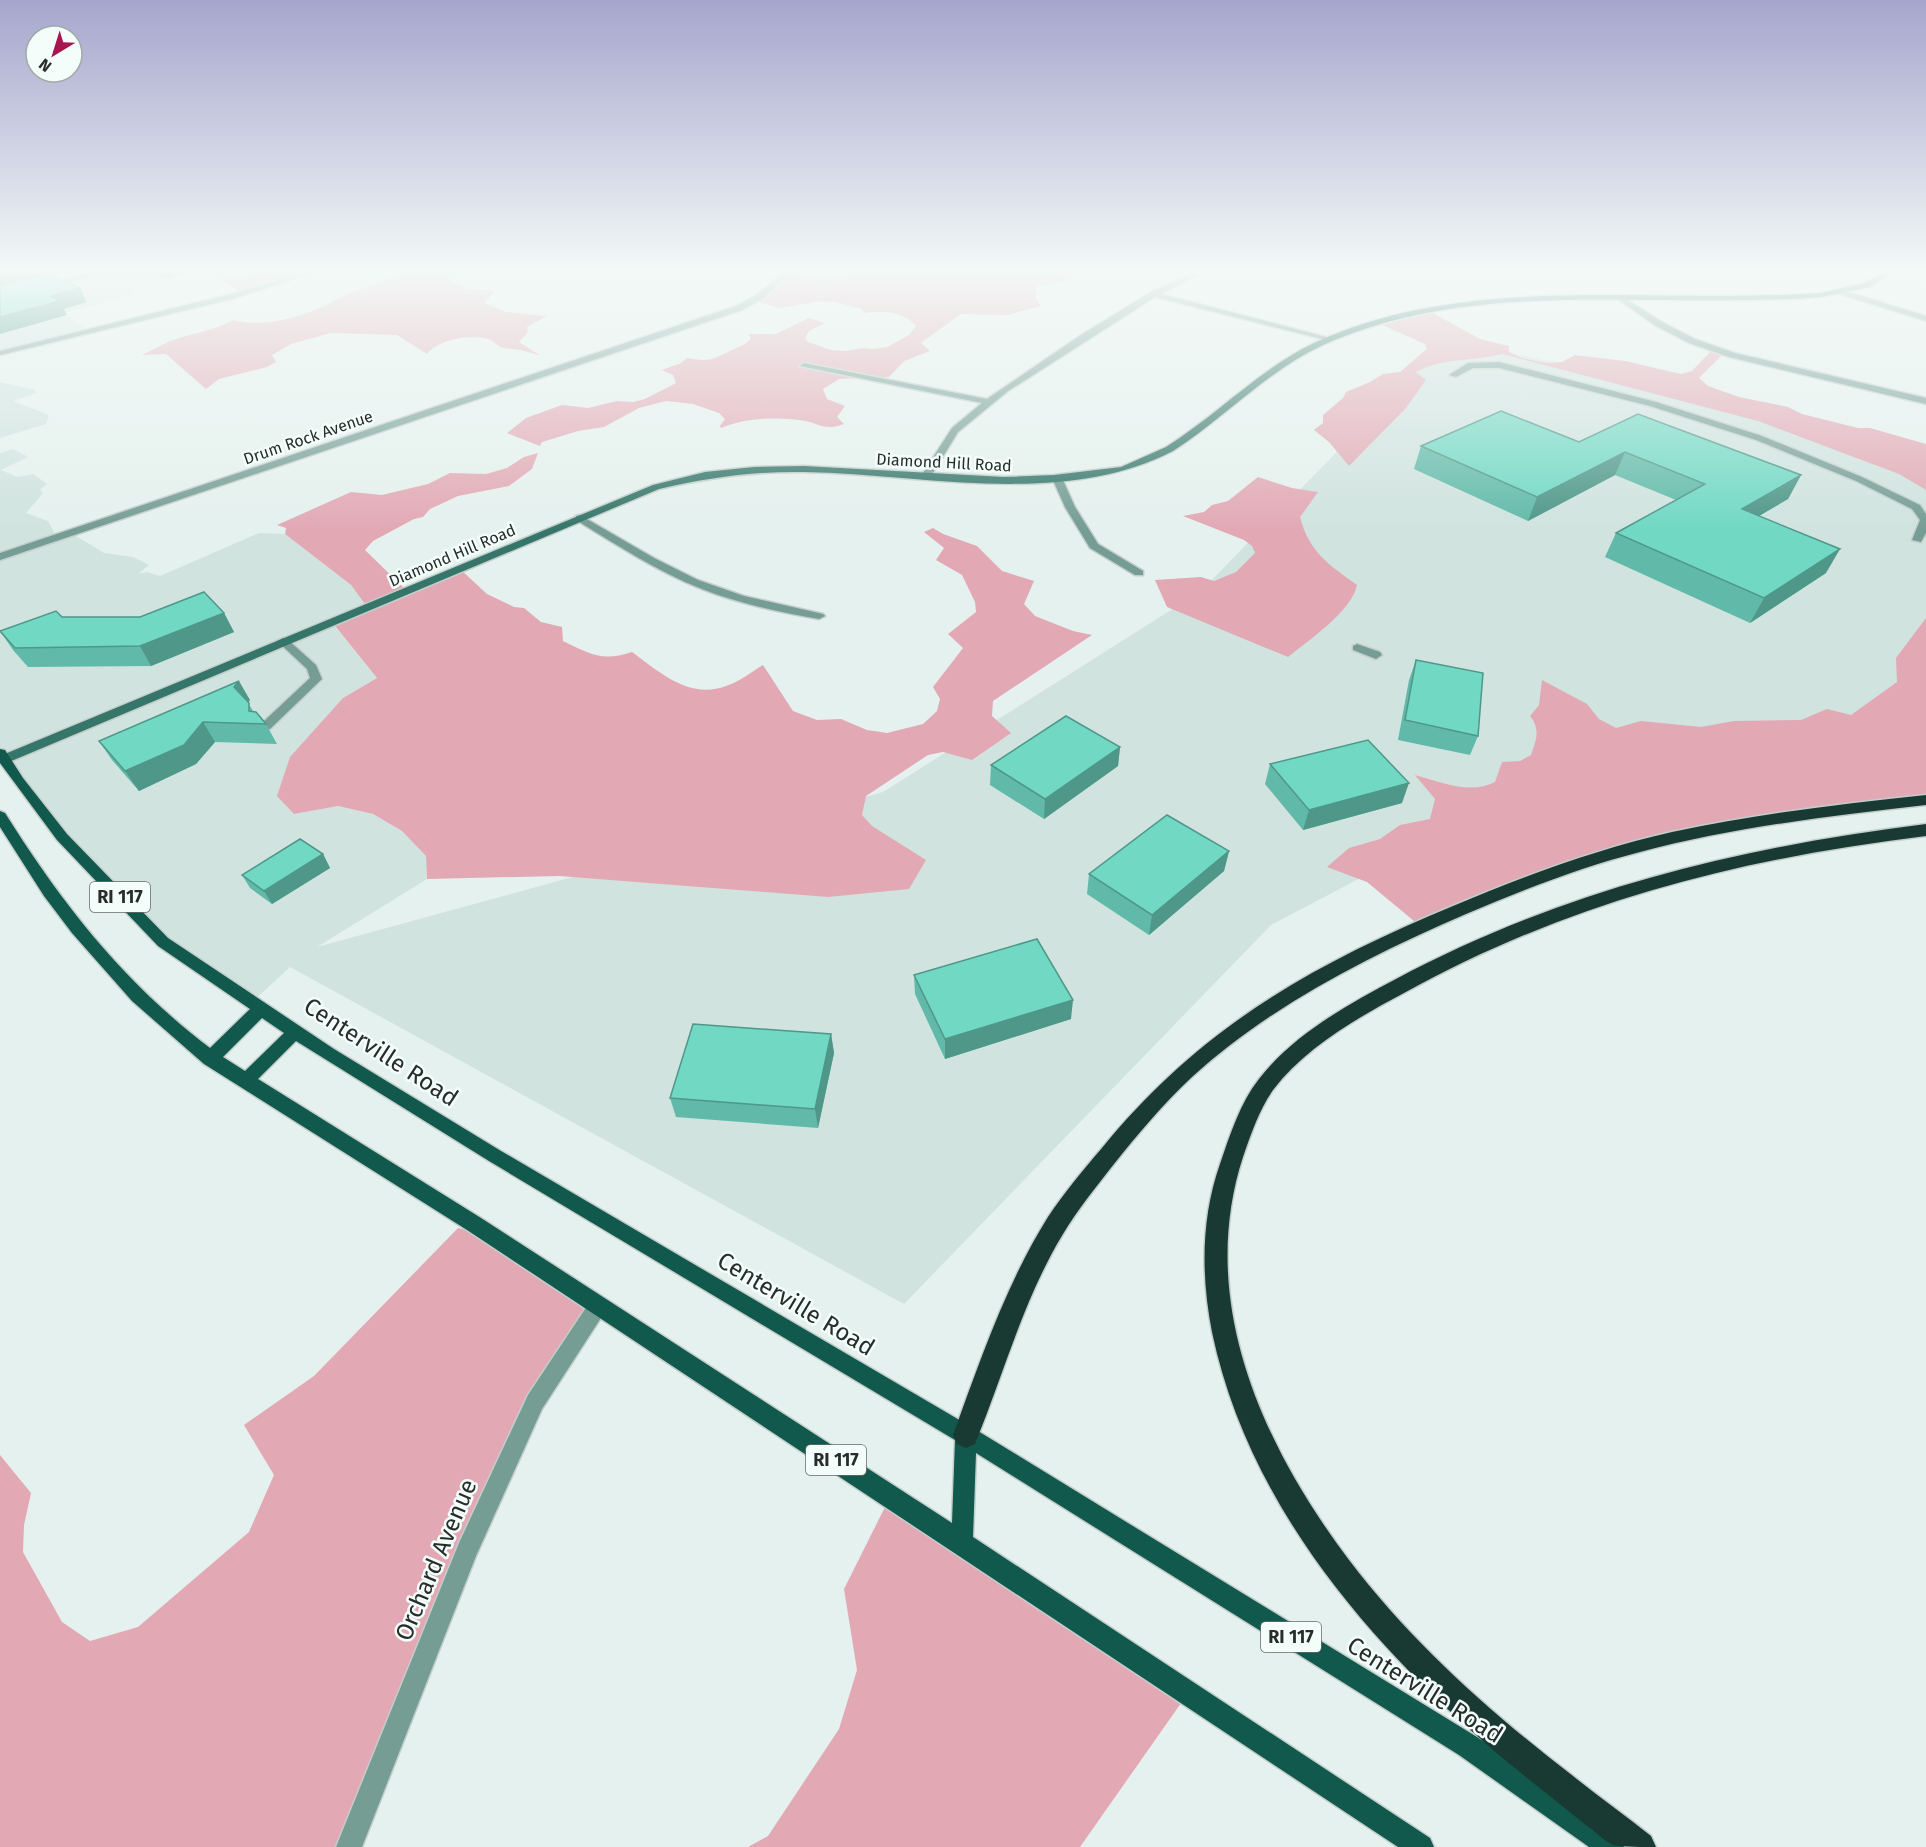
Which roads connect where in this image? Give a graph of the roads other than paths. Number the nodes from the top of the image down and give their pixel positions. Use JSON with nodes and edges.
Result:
{"nodes":[{"id":1,"x":590,"y":358,"type":"edge"},
{"id":2,"x":1052,"y":358,"type":"edge"},
{"id":3,"x":1296,"y":358,"type":"edge"},
{"id":4,"x":1745,"y":358,"type":"edge"},
{"id":5,"x":804,"y":366,"type":"dead end"},
{"id":6,"x":1453,"y":375,"type":"dead end"},
{"id":7,"x":1926,"y":401,"type":"edge"},
{"id":8,"x":989,"y":402,"type":"junction"},
{"id":9,"x":926,"y":476,"type":"junction"},
{"id":10,"x":1057,"y":478,"type":"junction"},
{"id":11,"x":580,"y":518,"type":"junction"},
{"id":12,"x":1917,"y":540,"type":"dead end"},
{"id":13,"x":0,"y":557,"type":"edge"},
{"id":14,"x":1138,"y":573,"type":"dead end"},
{"id":15,"x":819,"y":616,"type":"dead end"},
{"id":16,"x":284,"y":641,"type":"junction"},
{"id":17,"x":1357,"y":648,"type":"dead end"},
{"id":18,"x":1376,"y":655,"type":"dead end"},
{"id":19,"x":266,"y":726,"type":"edge"},
{"id":20,"x":1,"y":758,"type":"edge"},
{"id":21,"x":1926,"y":800,"type":"edge"},
{"id":22,"x":0,"y":816,"type":"edge"},
{"id":23,"x":1926,"y":830,"type":"edge"},
{"id":24,"x":262,"y":1008,"type":"junction"},
{"id":25,"x":296,"y":1031,"type":"junction"},
{"id":26,"x":210,"y":1059,"type":"junction"},
{"id":27,"x":246,"y":1080,"type":"junction"},
{"id":28,"x":598,"y":1307,"type":"junction"},
{"id":29,"x":966,"y":1435,"type":"junction"},
{"id":30,"x":962,"y":1543,"type":"junction"},
{"id":31,"x":349,"y":1847,"type":"edge"},
{"id":32,"x":1421,"y":1847,"type":"edge"},
{"id":33,"x":1611,"y":1847,"type":"edge"},
{"id":34,"x":1640,"y":1847,"type":"edge"}],
"edges":[{"from":1,"to":13,"type":"street","name":"Drum Rock Avenue"},
{"from":2,"to":8,"type":"street"},
{"from":3,"to":10,"type":"street","name":"Diamond Hill Road"},
{"from":4,"to":7,"type":"street"},
{"from":5,"to":8,"type":"street"},
{"from":6,"to":12,"type":"street"},
{"from":8,"to":9,"type":"street"},
{"from":9,"to":10,"type":"street","name":"Diamond Hill Road"},
{"from":9,"to":11,"type":"street","name":"Diamond Hill Road"},
{"from":10,"to":14,"type":"street"},
{"from":11,"to":15,"type":"street"},
{"from":11,"to":16,"type":"street","name":"Diamond Hill Road"},
{"from":16,"to":19,"type":"street"},
{"from":16,"to":20,"type":"street","name":"Diamond Hill Road"},
{"from":17,"to":18,"type":"street"},
{"from":20,"to":24,"type":"main road","name":"Centerville Road","number":"RI 117"},
{"from":21,"to":29,"type":"highway"},
{"from":22,"to":26,"type":"main road","number":"RI 117"},
{"from":23,"to":34,"type":"highway"},
{"from":24,"to":25,"type":"main road","name":"Centerville Road","number":"RI 117"},
{"from":24,"to":26,"type":"main road"},
{"from":25,"to":27,"type":"main road"},
{"from":25,"to":29,"type":"main road","name":"Centerville Road","number":"RI 117"},
{"from":26,"to":27,"type":"main road","number":"RI 117"},
{"from":27,"to":28,"type":"main road","number":"RI 117"},
{"from":28,"to":30,"type":"main road","number":"RI 117"},
{"from":28,"to":31,"type":"street","name":"Orchard Avenue"},
{"from":29,"to":30,"type":"main road"},
{"from":29,"to":33,"type":"main road","name":"Centerville Road","number":"RI 117"},
{"from":30,"to":32,"type":"main road","number":"RI 117"}]}
